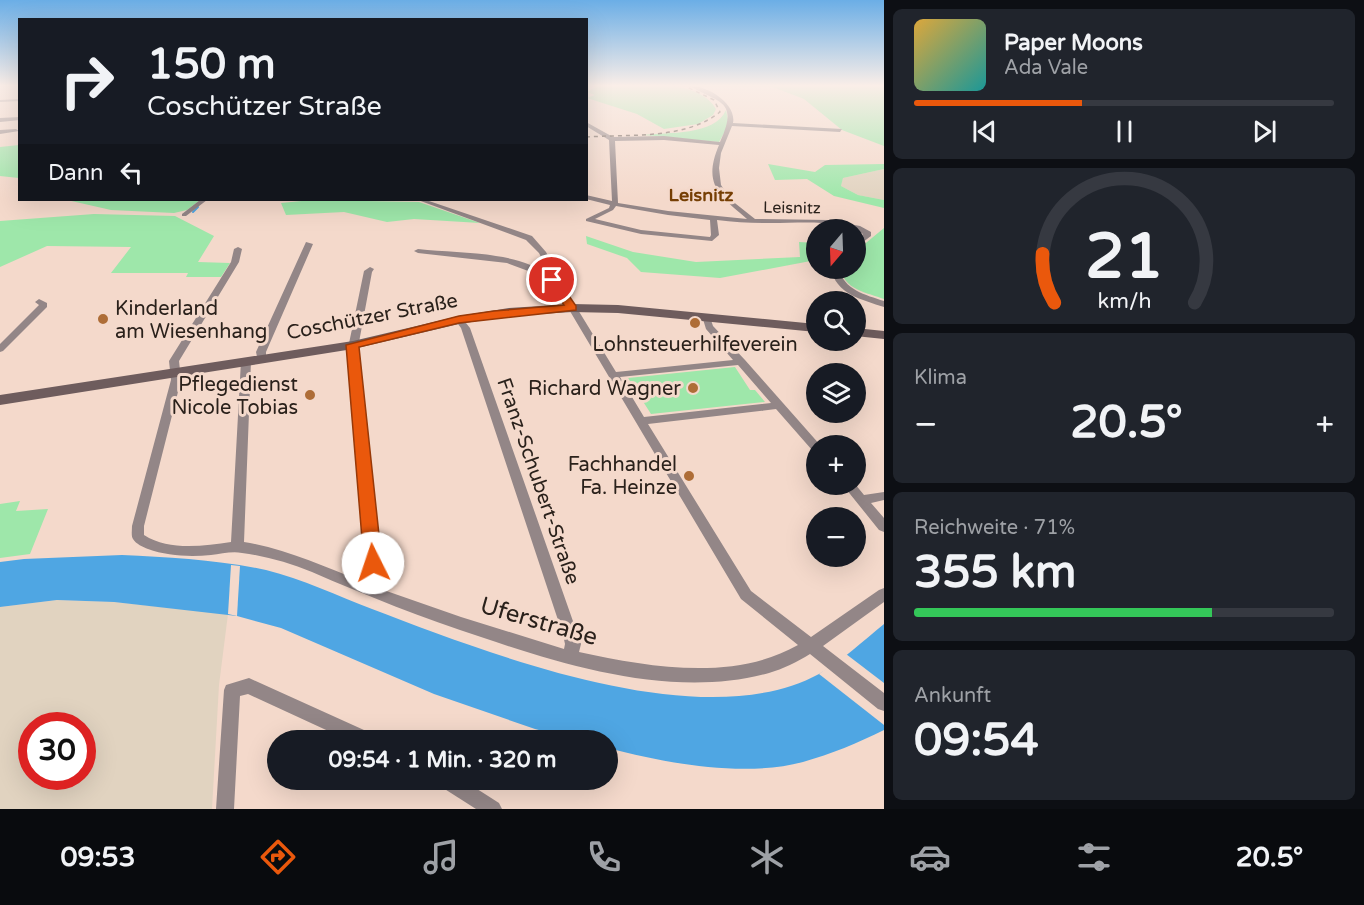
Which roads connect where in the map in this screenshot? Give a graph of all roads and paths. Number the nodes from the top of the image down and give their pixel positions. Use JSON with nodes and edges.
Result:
{"nodes":[{"id":1,"x":588,"y":124,"type":"edge"},
{"id":2,"x":732,"y":124,"type":"joint"},
{"id":3,"x":840,"y":129,"type":"dead end"},
{"id":4,"x":16,"y":131,"type":"dead end"},
{"id":5,"x":0,"y":132,"type":"edge"},
{"id":6,"x":601,"y":132,"type":"junction"},
{"id":7,"x":588,"y":133,"type":"edge"},
{"id":8,"x":612,"y":139,"type":"junction"},
{"id":9,"x":721,"y":144,"type":"junction"},
{"id":10,"x":588,"y":198,"type":"edge"},
{"id":11,"x":203,"y":201,"type":"edge"},
{"id":12,"x":424,"y":201,"type":"edge"},
{"id":13,"x":614,"y":205,"type":"junction"},
{"id":14,"x":184,"y":215,"type":"dead end"},
{"id":15,"x":713,"y":217,"type":"junction"},
{"id":16,"x":753,"y":221,"type":"junction"},
{"id":17,"x":806,"y":223,"type":"edge"},
{"id":18,"x":309,"y":244,"type":"dead end"},
{"id":19,"x":238,"y":249,"type":"dead end"},
{"id":20,"x":418,"y":251,"type":"dead end"},
{"id":21,"x":370,"y":268,"type":"dead end"},
{"id":22,"x":837,"y":279,"type":"edge"},
{"id":23,"x":558,"y":285,"type":"junction"},
{"id":24,"x":39,"y":302,"type":"dead end"},
{"id":25,"x":884,"y":304,"type":"edge"},
{"id":26,"x":572,"y":308,"type":"junction"},
{"id":27,"x":706,"y":316,"type":"junction"},
{"id":28,"x":459,"y":320,"type":"junction"},
{"id":29,"x":806,"y":327,"type":"edge"},
{"id":30,"x":866,"y":333,"type":"edge"},
{"id":31,"x":884,"y":335,"type":"edge"},
{"id":32,"x":352,"y":345,"type":"junction"},
{"id":33,"x":0,"y":349,"type":"edge"},
{"id":34,"x":261,"y":359,"type":"junction"},
{"id":35,"x":246,"y":361,"type":"junction"},
{"id":36,"x":742,"y":362,"type":"junction"},
{"id":37,"x":175,"y":372,"type":"junction"},
{"id":38,"x":614,"y":375,"type":"junction"},
{"id":39,"x":4,"y":398,"type":"edge"},
{"id":40,"x":779,"y":405,"type":"junction"},
{"id":41,"x":642,"y":421,"type":"junction"},
{"id":42,"x":806,"y":436,"type":"edge"},
{"id":43,"x":857,"y":495,"type":"edge"},
{"id":44,"x":884,"y":496,"type":"edge"},
{"id":45,"x":861,"y":500,"type":"junction"},
{"id":46,"x":884,"y":527,"type":"edge"},
{"id":47,"x":237,"y":547,"type":"junction"},
{"id":48,"x":367,"y":590,"type":"junction"},
{"id":49,"x":884,"y":594,"type":"edge"},
{"id":50,"x":809,"y":644,"type":"junction"},
{"id":51,"x":570,"y":657,"type":"junction"},
{"id":52,"x":884,"y":703,"type":"edge"},
{"id":53,"x":345,"y":730,"type":"edge"},
{"id":54,"x":463,"y":790,"type":"edge"},
{"id":55,"x":225,"y":809,"type":"edge"},
{"id":56,"x":494,"y":809,"type":"edge"}],
"edges":[{"from":1,"to":6,"type":"street"},
{"from":2,"to":3,"type":"street"},
{"from":2,"to":9,"type":"street","name":"Leisnitz"},
{"from":4,"to":5,"type":"street"},
{"from":6,"to":7,"type":"street"},
{"from":6,"to":8,"type":"street"},
{"from":8,"to":9,"type":"street"},
{"from":8,"to":13,"type":"street"},
{"from":9,"to":16,"type":"street","name":"Leisnitz"},
{"from":10,"to":13,"type":"street"},
{"from":11,"to":14,"type":"street"},
{"from":12,"to":23,"type":"street"},
{"from":13,"to":15,"type":"street"},
{"from":13,"to":15,"type":"street"},
{"from":15,"to":16,"type":"street"},
{"from":16,"to":17,"type":"street","name":"Leisnitz"},
{"from":18,"to":34,"type":"street"},
{"from":19,"to":37,"type":"street"},
{"from":20,"to":23,"type":"street"},
{"from":21,"to":32,"type":"street"},
{"from":22,"to":25,"type":"street"},
{"from":23,"to":26,"type":"street"},
{"from":24,"to":33,"type":"street"},
{"from":26,"to":27,"type":"street","name":"Coschützer Straße"},
{"from":26,"to":28,"type":"street","name":"Coschützer Straße"},
{"from":26,"to":38,"type":"street"},
{"from":27,"to":29,"type":"street","name":"Coschützer Straße"},
{"from":27,"to":36,"type":"street"},
{"from":28,"to":32,"type":"street","name":"Coschützer Straße"},
{"from":28,"to":51,"type":"street","name":"Franz-Schubert-Straße"},
{"from":30,"to":31,"type":"street"},
{"from":32,"to":34,"type":"street","name":"Coschützer Straße"},
{"from":32,"to":48,"type":"street"},
{"from":34,"to":35,"type":"street","name":"Coschützer Straße"},
{"from":35,"to":37,"type":"street","name":"Coschützer Straße"},
{"from":35,"to":47,"type":"street"},
{"from":36,"to":38,"type":"street"},
{"from":36,"to":40,"type":"street"},
{"from":37,"to":39,"type":"street","name":"Coschützer Straße"},
{"from":37,"to":47,"type":"street","name":"Uferstraße"},
{"from":38,"to":41,"type":"street"},
{"from":40,"to":41,"type":"street"},
{"from":40,"to":42,"type":"street"},
{"from":41,"to":50,"type":"street"},
{"from":43,"to":45,"type":"street"},
{"from":44,"to":45,"type":"street"},
{"from":45,"to":46,"type":"street"},
{"from":47,"to":48,"type":"street","name":"Uferstraße"},
{"from":48,"to":51,"type":"street","name":"Uferstraße"},
{"from":49,"to":50,"type":"street","name":"Uferstraße"},
{"from":50,"to":51,"type":"street","name":"Uferstraße"},
{"from":50,"to":52,"type":"street"},
{"from":53,"to":55,"type":"street"},
{"from":54,"to":56,"type":"street"}]}
